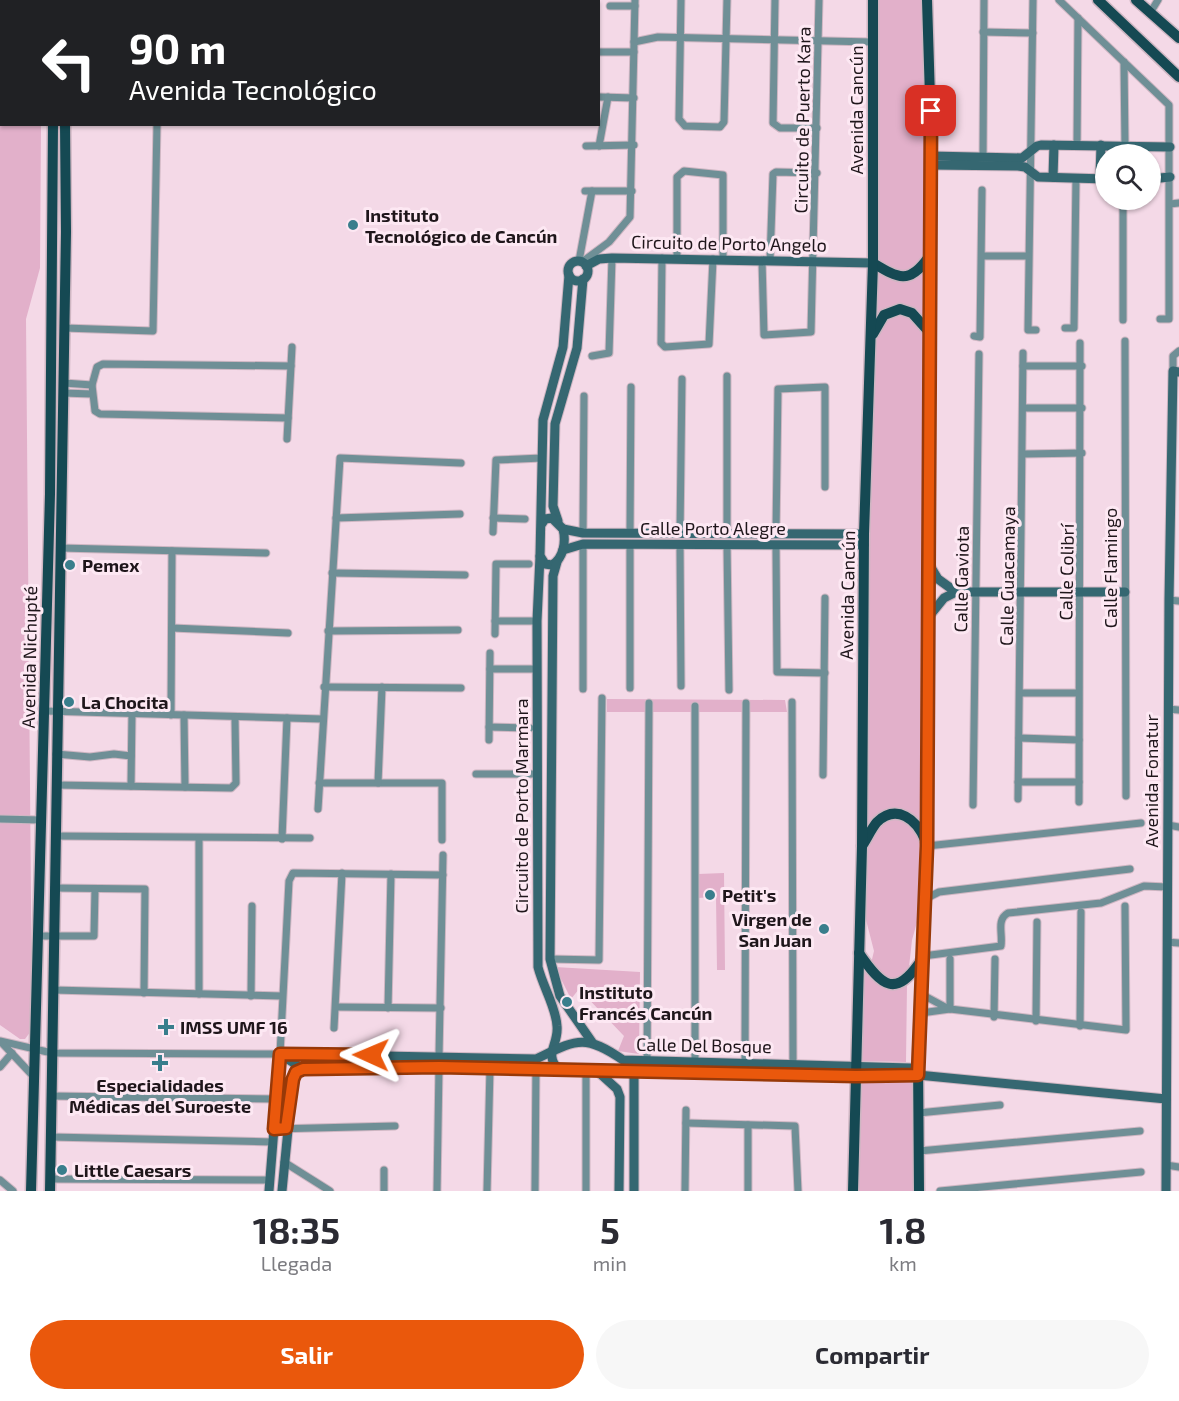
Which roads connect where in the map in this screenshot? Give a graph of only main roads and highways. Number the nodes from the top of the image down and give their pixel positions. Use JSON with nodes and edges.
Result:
{"nodes":[{"id":1,"x":873,"y":0,"type":"edge"},
{"id":2,"x":927,"y":0,"type":"edge"},
{"id":3,"x":1098,"y":0,"type":"edge"},
{"id":4,"x":1136,"y":0,"type":"edge"},
{"id":5,"x":1179,"y":38,"type":"edge"},
{"id":6,"x":1179,"y":77,"type":"edge"},
{"id":7,"x":52,"y":126,"type":"edge"},
{"id":8,"x":65,"y":126,"type":"edge"},
{"id":9,"x":928,"y":258,"type":"junction"},
{"id":10,"x":873,"y":263,"type":"junction"},
{"id":11,"x":929,"y":332,"type":"junction"},
{"id":12,"x":871,"y":337,"type":"junction"},
{"id":13,"x":56,"y":494,"type":"junction"},
{"id":14,"x":862,"y":846,"type":"junction"},
{"id":15,"x":927,"y":846,"type":"junction"},
{"id":16,"x":859,"y":953,"type":"junction"},
{"id":17,"x":923,"y":956,"type":"junction"},
{"id":18,"x":31,"y":1191,"type":"edge"},
{"id":19,"x":50,"y":1191,"type":"edge"},
{"id":20,"x":853,"y":1191,"type":"edge"},
{"id":21,"x":919,"y":1191,"type":"edge"}],
"edges":[{"from":1,"to":10,"type":"main road","name":"Avenida Cancún"},
{"from":2,"to":9,"type":"main road"},
{"from":3,"to":6,"type":"main road"},
{"from":4,"to":5,"type":"main road"},
{"from":7,"to":13,"type":"main road","name":"Avenida Nichupté"},
{"from":8,"to":13,"type":"main road","name":"Avenida Nichupté"},
{"from":9,"to":10,"type":"main road"},
{"from":9,"to":11,"type":"main road"},
{"from":10,"to":12,"type":"main road","name":"Avenida Cancún"},
{"from":11,"to":12,"type":"main road"},
{"from":11,"to":15,"type":"main road"},
{"from":12,"to":14,"type":"main road","name":"Avenida Cancún"},
{"from":13,"to":18,"type":"main road","name":"Avenida Nichupté"},
{"from":13,"to":19,"type":"main road","name":"Avenida Nichupté"},
{"from":14,"to":15,"type":"main road"},
{"from":14,"to":16,"type":"main road","name":"Avenida Cancún"},
{"from":15,"to":17,"type":"main road"},
{"from":16,"to":17,"type":"main road"},
{"from":16,"to":20,"type":"main road","name":"Avenida Cancún"},
{"from":17,"to":21,"type":"main road"}]}
